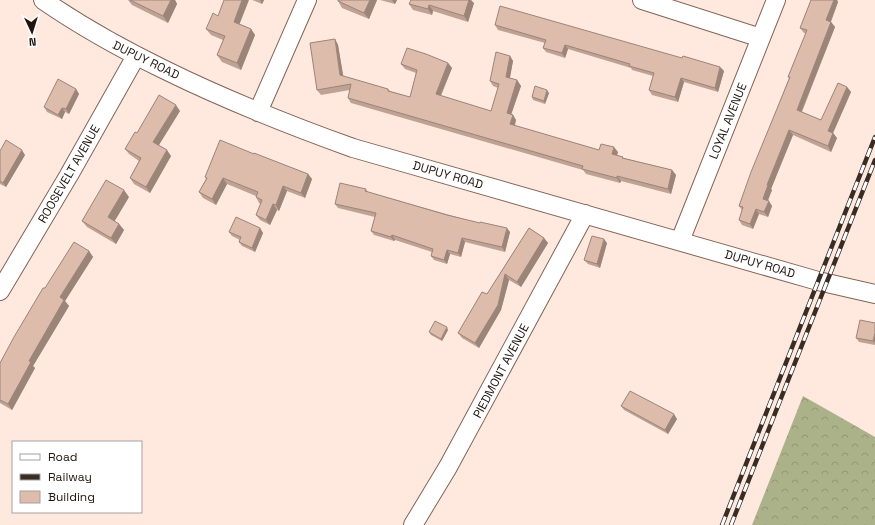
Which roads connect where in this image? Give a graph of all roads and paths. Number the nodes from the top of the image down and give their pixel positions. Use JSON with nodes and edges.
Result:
{"nodes":[{"id":1,"x":43,"y":0,"type":"edge"},
{"id":2,"x":307,"y":0,"type":"edge"},
{"id":3,"x":642,"y":0,"type":"edge"},
{"id":4,"x":776,"y":0,"type":"edge"},
{"id":5,"x":761,"y":38,"type":"junction"},
{"id":6,"x":136,"y":56,"type":"junction"},
{"id":7,"x":258,"y":112,"type":"junction"},
{"id":8,"x":585,"y":214,"type":"junction"},
{"id":9,"x":680,"y":241,"type":"junction"},
{"id":10,"x":0,"y":291,"type":"edge"},
{"id":11,"x":875,"y":294,"type":"edge"},
{"id":12,"x":413,"y":525,"type":"edge"}],
"edges":[{"from":1,"to":6,"type":"street","name":"DUPUY ROAD"},
{"from":2,"to":7,"type":"street"},
{"from":3,"to":5,"type":"street"},
{"from":4,"to":5,"type":"street","name":"LOYAL AVENUE"},
{"from":5,"to":9,"type":"street","name":"LOYAL AVENUE"},
{"from":6,"to":7,"type":"street","name":"DUPUY ROAD"},
{"from":6,"to":10,"type":"street","name":"ROOSEVELT AVENUE"},
{"from":7,"to":8,"type":"street","name":"DUPUY ROAD"},
{"from":8,"to":9,"type":"street","name":"DUPUY ROAD"},
{"from":8,"to":12,"type":"street","name":"PIEDMONT AVENUE"},
{"from":9,"to":11,"type":"street","name":"DUPUY ROAD"}]}
